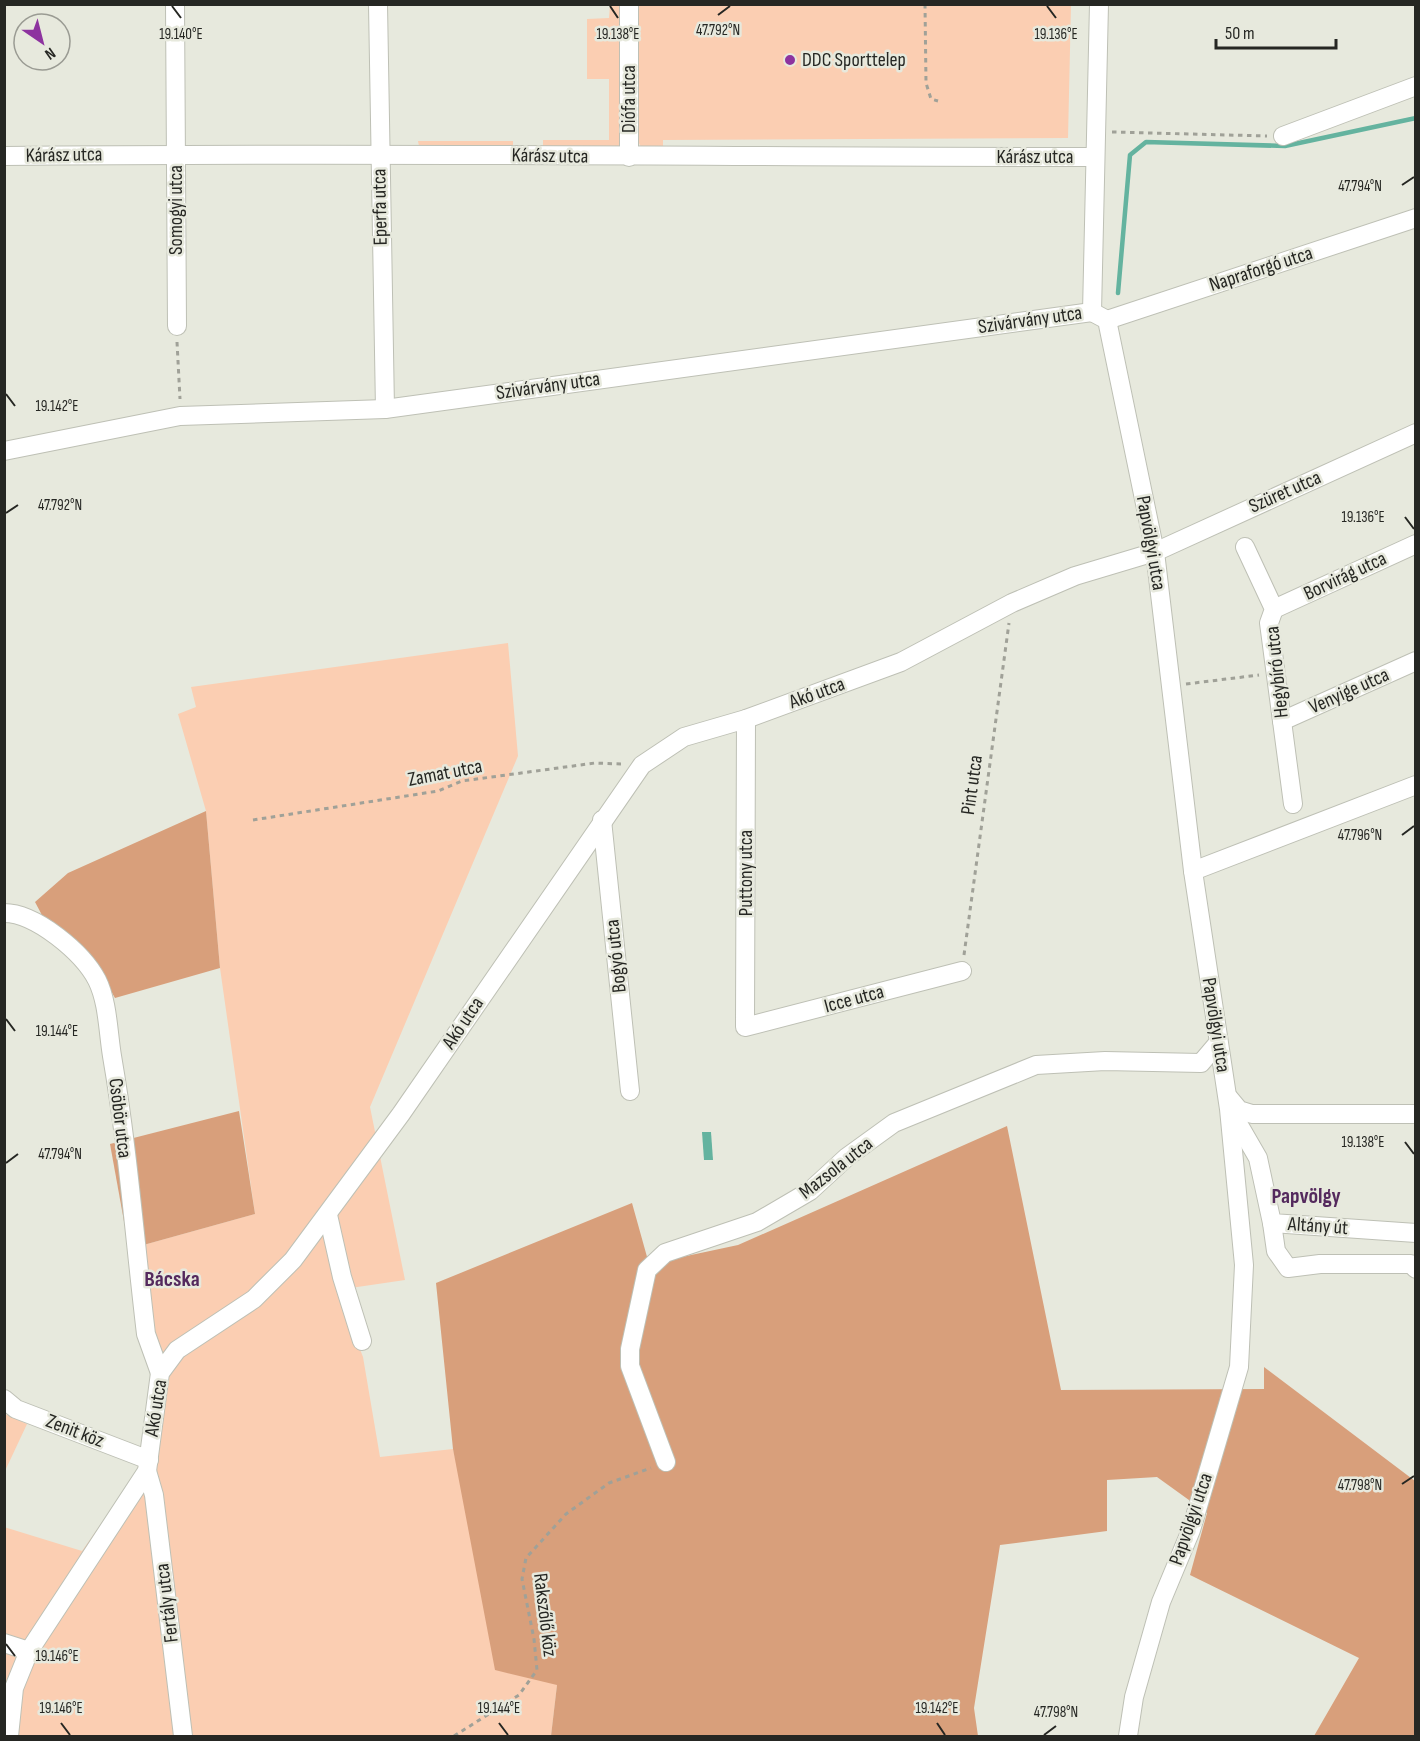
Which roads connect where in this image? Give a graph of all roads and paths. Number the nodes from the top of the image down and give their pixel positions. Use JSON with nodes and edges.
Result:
{"nodes":[{"id":1,"x":175,"y":4,"type":"edge"},
{"id":2,"x":378,"y":4,"type":"edge"},
{"id":3,"x":629,"y":4,"type":"edge"},
{"id":4,"x":925,"y":4,"type":"edge"},
{"id":5,"x":1099,"y":4,"type":"edge"},
{"id":6,"x":1416,"y":86,"type":"edge"},
{"id":7,"x":938,"y":102,"type":"dead end"},
{"id":8,"x":1095,"y":131,"type":"junction"},
{"id":9,"x":1283,"y":136,"type":"joint"},
{"id":10,"x":379,"y":153,"type":"junction"},
{"id":11,"x":176,"y":154,"type":"junction"},
{"id":12,"x":4,"y":156,"type":"edge"},
{"id":13,"x":629,"y":157,"type":"junction"},
{"id":14,"x":1095,"y":157,"type":"junction"},
{"id":15,"x":1416,"y":218,"type":"edge"},
{"id":16,"x":1100,"y":316,"type":"junction"},
{"id":17,"x":177,"y":326,"type":"joint"},
{"id":18,"x":385,"y":409,"type":"junction"},
{"id":19,"x":180,"y":416,"type":"junction"},
{"id":20,"x":1416,"y":433,"type":"edge"},
{"id":21,"x":4,"y":451,"type":"edge"},
{"id":22,"x":1239,"y":532,"type":"junction"},
{"id":23,"x":1416,"y":544,"type":"edge"},
{"id":24,"x":1155,"y":552,"type":"junction"},
{"id":25,"x":1012,"y":603,"type":"junction"},
{"id":26,"x":1274,"y":609,"type":"junction"},
{"id":27,"x":1416,"y":661,"type":"edge"},
{"id":28,"x":1276,"y":673,"type":"junction"},
{"id":29,"x":1172,"y":686,"type":"junction"},
{"id":30,"x":746,"y":719,"type":"junction"},
{"id":31,"x":1282,"y":721,"type":"junction"},
{"id":32,"x":642,"y":765,"type":"junction"},
{"id":33,"x":1416,"y":785,"type":"edge"},
{"id":34,"x":1293,"y":804,"type":"dead end"},
{"id":35,"x":253,"y":820,"type":"dead end"},
{"id":36,"x":602,"y":820,"type":"junction"},
{"id":37,"x":1193,"y":872,"type":"junction"},
{"id":38,"x":4,"y":913,"type":"edge"},
{"id":39,"x":962,"y":971,"type":"joint"},
{"id":40,"x":746,"y":1027,"type":"joint"},
{"id":41,"x":1218,"y":1043,"type":"junction"},
{"id":42,"x":630,"y":1091,"type":"dead end"},
{"id":43,"x":1228,"y":1101,"type":"junction"},
{"id":44,"x":1416,"y":1114,"type":"edge"},
{"id":45,"x":328,"y":1215,"type":"junction"},
{"id":46,"x":1272,"y":1223,"type":"junction"},
{"id":47,"x":1415,"y":1233,"type":"edge"},
{"id":48,"x":1413,"y":1266,"type":"edge"},
{"id":49,"x":362,"y":1341,"type":"dead end"},
{"id":50,"x":160,"y":1373,"type":"junction"},
{"id":51,"x":4,"y":1399,"type":"edge"},
{"id":52,"x":666,"y":1462,"type":"joint"},
{"id":53,"x":148,"y":1465,"type":"junction"},
{"id":54,"x":4,"y":1643,"type":"edge"},
{"id":55,"x":29,"y":1651,"type":"junction"},
{"id":56,"x":9,"y":1737,"type":"edge"},
{"id":57,"x":183,"y":1737,"type":"edge"},
{"id":58,"x":454,"y":1737,"type":"edge"},
{"id":59,"x":1128,"y":1737,"type":"edge"}],
"edges":[{"from":1,"to":11,"type":"street","name":"Somogyi utca"},
{"from":2,"to":10,"type":"street","name":"Eperfa utca"},
{"from":3,"to":13,"type":"street","name":"Diófa utca"},
{"from":4,"to":7,"type":"path"},
{"from":5,"to":8,"type":"street","name":"Papvölgyi utca"},
{"from":6,"to":9,"type":"street"},
{"from":8,"to":9,"type":"path","name":"Kárász utca"},
{"from":8,"to":14,"type":"street","name":"Papvölgyi utca"},
{"from":10,"to":11,"type":"street","name":"Kárász utca"},
{"from":10,"to":13,"type":"street","name":"Kárász utca"},
{"from":10,"to":18,"type":"street","name":"Eperfa utca"},
{"from":11,"to":12,"type":"street","name":"Kárász utca"},
{"from":11,"to":17,"type":"street","name":"Somogyi utca"},
{"from":13,"to":14,"type":"street","name":"Kárász utca"},
{"from":14,"to":16,"type":"street","name":"Papvölgyi utca"},
{"from":15,"to":16,"type":"street","name":"Napraforgó utca"},
{"from":16,"to":18,"type":"street","name":"Szivárvány utca"},
{"from":16,"to":24,"type":"street","name":"Papvölgyi utca"},
{"from":17,"to":19,"type":"path"},
{"from":18,"to":19,"type":"street","name":"Szivárvány utca"},
{"from":19,"to":21,"type":"street","name":"Szivárvány utca"},
{"from":20,"to":22,"type":"street","name":"Szüret utca"},
{"from":22,"to":24,"type":"street","name":"Szüret utca"},
{"from":22,"to":26,"type":"street","name":"Hegybíró utca"},
{"from":23,"to":26,"type":"street","name":"Borvirág utca"},
{"from":24,"to":25,"type":"street","name":"Akó utca"},
{"from":24,"to":29,"type":"street","name":"Papvölgyi utca"},
{"from":25,"to":30,"type":"street","name":"Akó utca"},
{"from":25,"to":39,"type":"path","name":"Pint utca"},
{"from":26,"to":28,"type":"street","name":"Hegybíró utca"},
{"from":27,"to":31,"type":"street","name":"Venyige utca"},
{"from":28,"to":29,"type":"path"},
{"from":28,"to":31,"type":"street","name":"Hegybíró utca"},
{"from":29,"to":37,"type":"street","name":"Papvölgyi utca"},
{"from":30,"to":32,"type":"street","name":"Akó utca"},
{"from":30,"to":40,"type":"street","name":"Puttony utca"},
{"from":31,"to":34,"type":"street","name":"Hegybíró utca"},
{"from":32,"to":35,"type":"path","name":"Zamat utca"},
{"from":32,"to":36,"type":"street","name":"Akó utca"},
{"from":33,"to":37,"type":"street"},
{"from":36,"to":42,"type":"street","name":"Bogyó utca"},
{"from":36,"to":45,"type":"street","name":"Akó utca"},
{"from":37,"to":41,"type":"street","name":"Papvölgyi utca"},
{"from":38,"to":50,"type":"street","name":"Csöbör utca"},
{"from":39,"to":40,"type":"street","name":"Icce utca"},
{"from":41,"to":43,"type":"street","name":"Papvölgyi utca"},
{"from":41,"to":52,"type":"street","name":"Mazsola utca"},
{"from":43,"to":44,"type":"street"},
{"from":43,"to":46,"type":"street","name":"Altány út"},
{"from":43,"to":59,"type":"street","name":"Papvölgyi utca"},
{"from":45,"to":49,"type":"street"},
{"from":45,"to":50,"type":"street","name":"Akó utca"},
{"from":46,"to":47,"type":"street","name":"Altány út"},
{"from":46,"to":48,"type":"street"},
{"from":47,"to":48,"type":"street"},
{"from":50,"to":53,"type":"street","name":"Akó utca"},
{"from":51,"to":53,"type":"street","name":"Zenit köz"},
{"from":52,"to":58,"type":"path","name":"Rakszőlő köz"},
{"from":53,"to":55,"type":"street","name":"Akó utca"},
{"from":53,"to":57,"type":"street","name":"Fertály utca"},
{"from":54,"to":55,"type":"street"},
{"from":55,"to":56,"type":"street","name":"Akó utca"}]}
